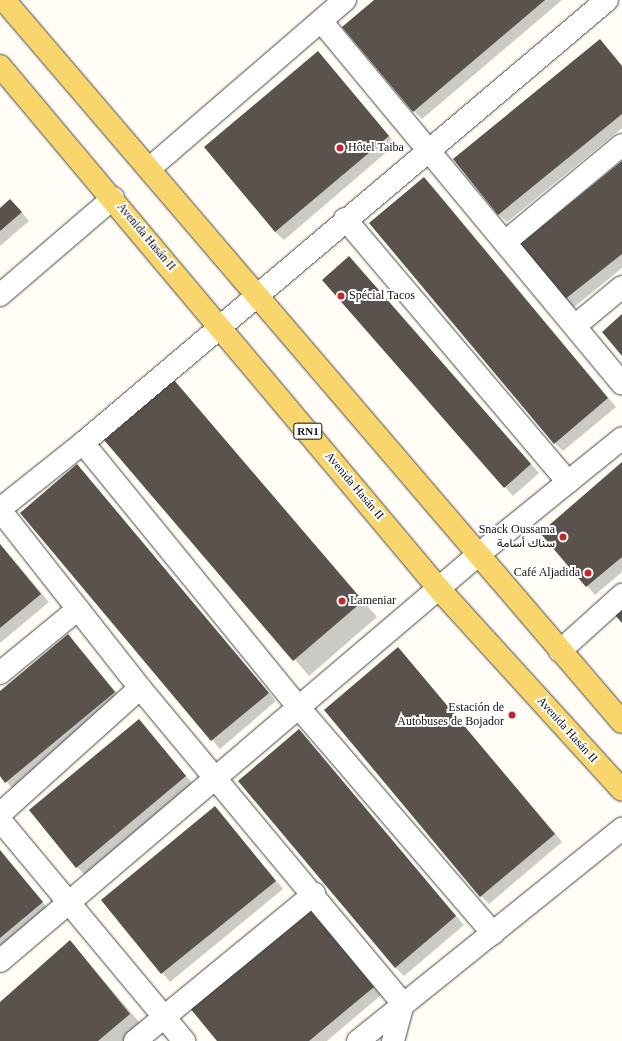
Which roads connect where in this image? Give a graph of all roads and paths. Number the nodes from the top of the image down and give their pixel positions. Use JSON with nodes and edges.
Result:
{"nodes":[{"id":1,"x":4,"y":0,"type":"edge"},
{"id":2,"x":345,"y":0,"type":"edge"},
{"id":3,"x":607,"y":0,"type":"edge"},
{"id":4,"x":321,"y":21,"type":"junction"},
{"id":5,"x":0,"y":66,"type":"edge"},
{"id":6,"x":622,"y":145,"type":"edge"},
{"id":7,"x":428,"y":150,"type":"junction"},
{"id":8,"x":149,"y":168,"type":"junction"},
{"id":9,"x":113,"y":198,"type":"junction"},
{"id":10,"x":346,"y":219,"type":"junction"},
{"id":11,"x":505,"y":242,"type":"junction"},
{"id":12,"x":622,"y":287,"type":"edge"},
{"id":13,"x":256,"y":294,"type":"junction"},
{"id":14,"x":0,"y":295,"type":"edge"},
{"id":15,"x":220,"y":324,"type":"junction"},
{"id":16,"x":575,"y":326,"type":"junction"},
{"id":17,"x":622,"y":383,"type":"edge"},
{"id":18,"x":622,"y":438,"type":"edge"},
{"id":19,"x":83,"y":443,"type":"junction"},
{"id":20,"x":568,"y":482,"type":"junction"},
{"id":21,"x":0,"y":509,"type":"edge"},
{"id":22,"x":479,"y":554,"type":"junction"},
{"id":23,"x":440,"y":590,"type":"junction"},
{"id":24,"x":622,"y":596,"type":"edge"},
{"id":25,"x":78,"y":609,"type":"junction"},
{"id":26,"x":560,"y":651,"type":"junction"},
{"id":27,"x":0,"y":673,"type":"edge"},
{"id":28,"x":140,"y":688,"type":"junction"},
{"id":29,"x":300,"y":709,"type":"junction"},
{"id":30,"x":622,"y":722,"type":"edge"},
{"id":31,"x":217,"y":778,"type":"junction"},
{"id":32,"x":622,"y":790,"type":"edge"},
{"id":33,"x":0,"y":814,"type":"edge"},
{"id":34,"x":0,"y":820,"type":"edge"},
{"id":35,"x":622,"y":829,"type":"edge"},
{"id":36,"x":314,"y":894,"type":"junction"},
{"id":37,"x":67,"y":902,"type":"junction"},
{"id":38,"x":493,"y":934,"type":"junction"},
{"id":39,"x":0,"y":961,"type":"edge"},
{"id":40,"x":403,"y":1004,"type":"junction"},
{"id":41,"x":163,"y":1017,"type":"junction"},
{"id":42,"x":135,"y":1041,"type":"edge"},
{"id":43,"x":184,"y":1041,"type":"edge"},
{"id":44,"x":358,"y":1041,"type":"edge"},
{"id":45,"x":393,"y":1041,"type":"edge"}],
"edges":[{"from":1,"to":8,"type":"main road"},
{"from":2,"to":4,"type":"street"},
{"from":3,"to":7,"type":"street"},
{"from":4,"to":7,"type":"street"},
{"from":4,"to":8,"type":"street"},
{"from":5,"to":9,"type":"main road","name":"Avenida Hasán II","number":"RN1"},
{"from":6,"to":11,"type":"street"},
{"from":7,"to":10,"type":"street"},
{"from":7,"to":11,"type":"street"},
{"from":8,"to":13,"type":"main road"},
{"from":9,"to":14,"type":"street"},
{"from":9,"to":15,"type":"main road","name":"Avenida Hasán II","number":"RN1"},
{"from":10,"to":13,"type":"street"},
{"from":10,"to":20,"type":"street"},
{"from":11,"to":16,"type":"street"},
{"from":12,"to":16,"type":"street"},
{"from":13,"to":15,"type":"street"},
{"from":13,"to":22,"type":"main road"},
{"from":15,"to":19,"type":"street"},
{"from":15,"to":23,"type":"main road","name":"Avenida Hasán II","number":"RN1"},
{"from":16,"to":17,"type":"street"},
{"from":18,"to":20,"type":"street"},
{"from":19,"to":21,"type":"street"},
{"from":19,"to":29,"type":"street"},
{"from":20,"to":22,"type":"street"},
{"from":21,"to":25,"type":"street"},
{"from":22,"to":23,"type":"street"},
{"from":22,"to":26,"type":"main road"},
{"from":23,"to":29,"type":"street"},
{"from":23,"to":32,"type":"main road","name":"Avenida Hasán II","number":"RN1"},
{"from":24,"to":26,"type":"street"},
{"from":25,"to":27,"type":"street"},
{"from":25,"to":28,"type":"street"},
{"from":26,"to":30,"type":"main road"},
{"from":28,"to":31,"type":"street"},
{"from":28,"to":33,"type":"street"},
{"from":29,"to":31,"type":"street"},
{"from":29,"to":38,"type":"street"},
{"from":31,"to":36,"type":"street"},
{"from":31,"to":37,"type":"street"},
{"from":34,"to":37,"type":"street"},
{"from":35,"to":38,"type":"street"},
{"from":36,"to":40,"type":"street"},
{"from":36,"to":41,"type":"street"},
{"from":37,"to":39,"type":"street"},
{"from":37,"to":41,"type":"street"},
{"from":38,"to":40,"type":"street"},
{"from":40,"to":44,"type":"street"},
{"from":40,"to":45,"type":"street"},
{"from":41,"to":42,"type":"street"},
{"from":41,"to":43,"type":"street"}]}
